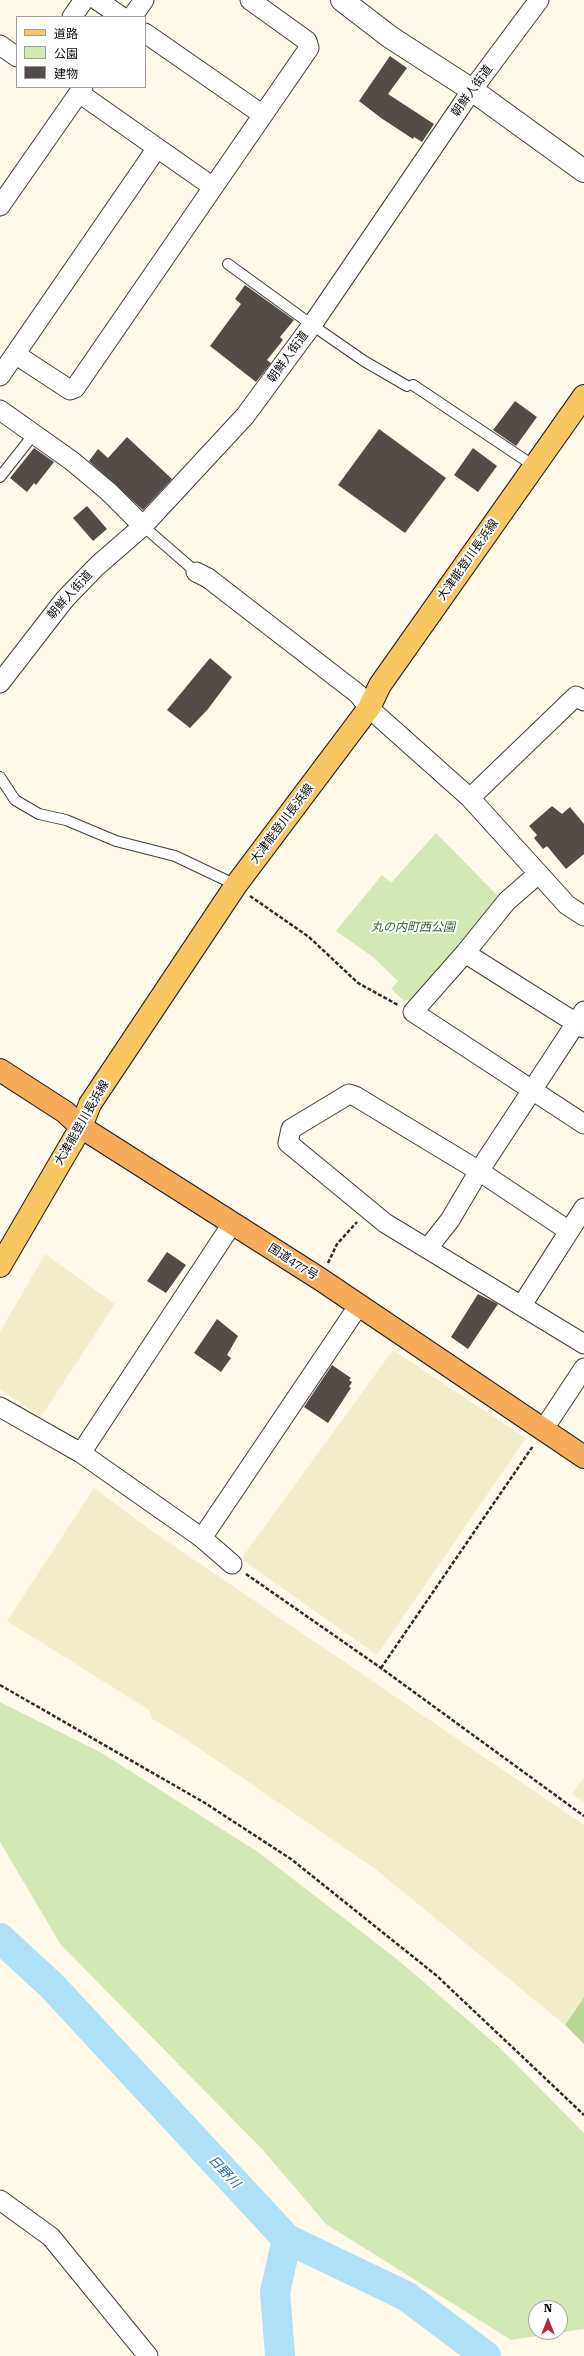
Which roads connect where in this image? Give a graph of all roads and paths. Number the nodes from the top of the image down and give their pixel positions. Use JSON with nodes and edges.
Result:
{"nodes":[{"id":1,"x":84,"y":0,"type":"edge"},
{"id":2,"x":97,"y":0,"type":"edge"},
{"id":3,"x":144,"y":0,"type":"edge"},
{"id":4,"x":250,"y":0,"type":"edge"},
{"id":5,"x":342,"y":0,"type":"edge"},
{"id":6,"x":539,"y":0,"type":"edge"},
{"id":7,"x":73,"y":16,"type":"edge"},
{"id":8,"x":121,"y":16,"type":"edge"},
{"id":9,"x":133,"y":16,"type":"edge"},
{"id":10,"x":146,"y":34,"type":"edge"},
{"id":11,"x":0,"y":45,"type":"edge"},
{"id":12,"x":16,"y":56,"type":"edge"},
{"id":13,"x":81,"y":90,"type":"edge"},
{"id":14,"x":472,"y":90,"type":"junction"},
{"id":15,"x":263,"y":115,"type":"junction"},
{"id":16,"x":158,"y":148,"type":"junction"},
{"id":17,"x":584,"y":171,"type":"edge"},
{"id":18,"x":213,"y":186,"type":"junction"},
{"id":19,"x":0,"y":206,"type":"edge"},
{"id":20,"x":228,"y":264,"type":"dead end"},
{"id":21,"x":312,"y":325,"type":"junction"},
{"id":22,"x":16,"y":354,"type":"junction"},
{"id":23,"x":0,"y":376,"type":"edge"},
{"id":24,"x":584,"y":396,"type":"edge"},
{"id":25,"x":0,"y":410,"type":"edge"},
{"id":26,"x":34,"y":434,"type":"junction"},
{"id":27,"x":534,"y":466,"type":"junction"},
{"id":28,"x":0,"y":477,"type":"edge"},
{"id":29,"x":143,"y":526,"type":"junction"},
{"id":30,"x":196,"y":572,"type":"joint"},
{"id":31,"x":0,"y":683,"type":"edge"},
{"id":32,"x":584,"y":701,"type":"edge"},
{"id":33,"x":369,"y":708,"type":"junction"},
{"id":34,"x":0,"y":777,"type":"edge"},
{"id":35,"x":470,"y":798,"type":"junction"},
{"id":36,"x":538,"y":874,"type":"junction"},
{"id":37,"x":236,"y":885,"type":"junction"},
{"id":38,"x":584,"y":916,"type":"edge"},
{"id":39,"x":465,"y":953,"type":"junction"},
{"id":40,"x":413,"y":1012,"type":"junction"},
{"id":41,"x":582,"y":1021,"type":"edge"},
{"id":42,"x":0,"y":1070,"type":"edge"},
{"id":43,"x":532,"y":1090,"type":"junction"},
{"id":44,"x":584,"y":1124,"type":"edge"},
{"id":45,"x":82,"y":1127,"type":"junction"},
{"id":46,"x":479,"y":1171,"type":"junction"},
{"id":47,"x":584,"y":1208,"type":"edge"},
{"id":48,"x":368,"y":1209,"type":"junction"},
{"id":49,"x":232,"y":1224,"type":"junction"},
{"id":50,"x":569,"y":1231,"type":"junction"},
{"id":51,"x":428,"y":1248,"type":"junction"},
{"id":52,"x":0,"y":1266,"type":"edge"},
{"id":53,"x":320,"y":1280,"type":"junction"},
{"id":54,"x":358,"y":1305,"type":"junction"},
{"id":55,"x":522,"y":1305,"type":"junction"},
{"id":56,"x":584,"y":1344,"type":"edge"},
{"id":57,"x":584,"y":1368,"type":"edge"},
{"id":58,"x":0,"y":1407,"type":"edge"},
{"id":59,"x":543,"y":1430,"type":"junction"},
{"id":60,"x":81,"y":1453,"type":"junction"},
{"id":61,"x":584,"y":1457,"type":"edge"},
{"id":62,"x":202,"y":1538,"type":"junction"},
{"id":63,"x":232,"y":1564,"type":"joint"},
{"id":64,"x":381,"y":1668,"type":"junction"},
{"id":65,"x":0,"y":1685,"type":"edge"},
{"id":66,"x":584,"y":1816,"type":"edge"},
{"id":67,"x":584,"y":2115,"type":"edge"},
{"id":68,"x":0,"y":2200,"type":"edge"},
{"id":69,"x":148,"y":2356,"type":"edge"}],
"edges":[{"from":1,"to":7,"type":"street"},
{"from":2,"to":8,"type":"street"},
{"from":3,"to":9,"type":"street"},
{"from":4,"to":15,"type":"street"},
{"from":5,"to":14,"type":"street"},
{"from":6,"to":14,"type":"street","name":"朝鮮人街道"},
{"from":10,"to":15,"type":"street"},
{"from":11,"to":12,"type":"street"},
{"from":13,"to":16,"type":"street"},
{"from":13,"to":19,"type":"street"},
{"from":14,"to":17,"type":"street"},
{"from":14,"to":21,"type":"street","name":"朝鮮人街道"},
{"from":15,"to":18,"type":"street"},
{"from":16,"to":18,"type":"street"},
{"from":16,"to":22,"type":"street"},
{"from":18,"to":22,"type":"street"},
{"from":20,"to":21,"type":"lane"},
{"from":21,"to":27,"type":"lane"},
{"from":21,"to":29,"type":"street","name":"朝鮮人街道"},
{"from":22,"to":23,"type":"street"},
{"from":24,"to":27,"type":"main road","name":"大津能登川長浜線"},
{"from":25,"to":26,"type":"street"},
{"from":26,"to":28,"type":"lane"},
{"from":26,"to":29,"type":"street"},
{"from":27,"to":33,"type":"main road","name":"大津能登川長浜線"},
{"from":29,"to":30,"type":"lane"},
{"from":29,"to":31,"type":"street","name":"朝鮮人街道"},
{"from":30,"to":33,"type":"street"},
{"from":32,"to":35,"type":"street"},
{"from":33,"to":35,"type":"street"},
{"from":33,"to":37,"type":"main road","name":"大津能登川長浜線"},
{"from":34,"to":37,"type":"lane"},
{"from":35,"to":36,"type":"street"},
{"from":36,"to":38,"type":"street"},
{"from":36,"to":39,"type":"street"},
{"from":37,"to":40,"type":"path"},
{"from":37,"to":45,"type":"main road","name":"大津能登川長浜線"},
{"from":39,"to":40,"type":"street"},
{"from":39,"to":41,"type":"street"},
{"from":40,"to":43,"type":"street"},
{"from":41,"to":43,"type":"street"},
{"from":42,"to":45,"type":"highway","name":"国道477号"},
{"from":43,"to":44,"type":"street"},
{"from":43,"to":46,"type":"street"},
{"from":45,"to":49,"type":"highway","name":"国道477号"},
{"from":45,"to":52,"type":"main road","name":"大津能登川長浜線"},
{"from":46,"to":48,"type":"street"},
{"from":46,"to":50,"type":"street"},
{"from":46,"to":51,"type":"street"},
{"from":47,"to":50,"type":"street"},
{"from":48,"to":51,"type":"street"},
{"from":48,"to":53,"type":"path"},
{"from":49,"to":53,"type":"highway","name":"国道477号"},
{"from":49,"to":60,"type":"street"},
{"from":50,"to":55,"type":"street"},
{"from":51,"to":55,"type":"street"},
{"from":53,"to":54,"type":"highway","name":"国道477号"},
{"from":54,"to":59,"type":"highway","name":"国道477号"},
{"from":54,"to":62,"type":"street"},
{"from":55,"to":56,"type":"street"},
{"from":57,"to":59,"type":"street"},
{"from":58,"to":60,"type":"street"},
{"from":59,"to":61,"type":"highway","name":"国道477号"},
{"from":59,"to":64,"type":"path"},
{"from":60,"to":62,"type":"street"},
{"from":62,"to":63,"type":"street"},
{"from":63,"to":64,"type":"path"},
{"from":64,"to":66,"type":"path"},
{"from":65,"to":67,"type":"path"},
{"from":68,"to":69,"type":"street"}]}
